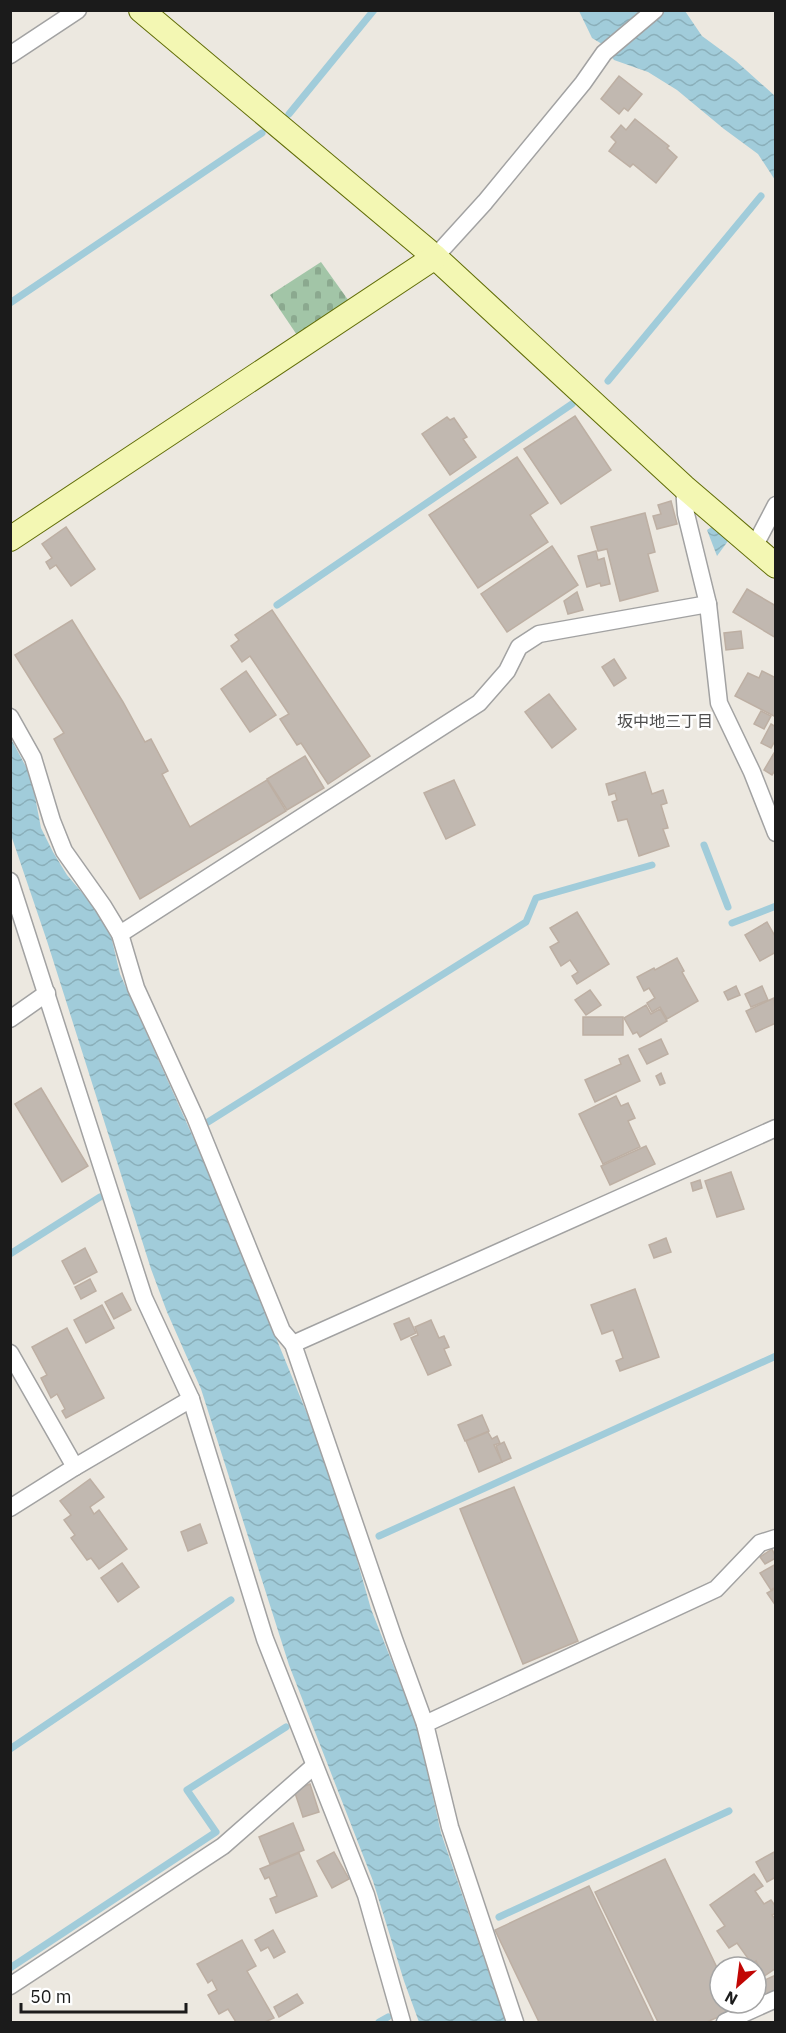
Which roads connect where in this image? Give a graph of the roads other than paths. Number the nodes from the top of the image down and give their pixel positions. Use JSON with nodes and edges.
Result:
{"nodes":[{"id":1,"x":78,"y":10,"type":"edge"},
{"id":2,"x":141,"y":10,"type":"edge"},
{"id":3,"x":654,"y":10,"type":"edge"},
{"id":4,"x":10,"y":55,"type":"edge"},
{"id":5,"x":435,"y":257,"type":"junction"},
{"id":6,"x":684,"y":487,"type":"junction"},
{"id":7,"x":776,"y":505,"type":"edge"},
{"id":8,"x":10,"y":539,"type":"edge"},
{"id":9,"x":754,"y":547,"type":"junction"},
{"id":10,"x":776,"y":566,"type":"edge"},
{"id":11,"x":708,"y":604,"type":"junction"},
{"id":12,"x":10,"y":717,"type":"edge"},
{"id":13,"x":776,"y":833,"type":"edge"},
{"id":14,"x":10,"y":881,"type":"edge"},
{"id":15,"x":120,"y":934,"type":"junction"},
{"id":16,"x":47,"y":993,"type":"junction"},
{"id":17,"x":10,"y":1019,"type":"edge"},
{"id":18,"x":776,"y":1128,"type":"edge"},
{"id":19,"x":293,"y":1344,"type":"junction"},
{"id":20,"x":10,"y":1353,"type":"edge"},
{"id":21,"x":190,"y":1399,"type":"junction"},
{"id":22,"x":75,"y":1467,"type":"junction"},
{"id":23,"x":10,"y":1508,"type":"edge"},
{"id":24,"x":776,"y":1538,"type":"edge"},
{"id":25,"x":425,"y":1724,"type":"junction"},
{"id":26,"x":314,"y":1766,"type":"junction"},
{"id":27,"x":10,"y":1986,"type":"edge"},
{"id":28,"x":776,"y":1999,"type":"edge"},
{"id":29,"x":402,"y":2022,"type":"edge"},
{"id":30,"x":514,"y":2022,"type":"edge"},
{"id":31,"x":724,"y":2022,"type":"edge"}],
"edges":[{"from":1,"to":4,"type":"street"},
{"from":2,"to":5,"type":"street"},
{"from":3,"to":5,"type":"street"},
{"from":5,"to":6,"type":"street"},
{"from":5,"to":8,"type":"street"},
{"from":6,"to":9,"type":"street"},
{"from":6,"to":11,"type":"street"},
{"from":7,"to":9,"type":"street"},
{"from":9,"to":10,"type":"street"},
{"from":11,"to":13,"type":"street"},
{"from":11,"to":15,"type":"street"},
{"from":12,"to":15,"type":"street"},
{"from":14,"to":16,"type":"street"},
{"from":15,"to":19,"type":"street"},
{"from":16,"to":17,"type":"street"},
{"from":16,"to":21,"type":"street"},
{"from":18,"to":19,"type":"street"},
{"from":19,"to":25,"type":"street"},
{"from":20,"to":22,"type":"street"},
{"from":21,"to":22,"type":"street"},
{"from":21,"to":26,"type":"street"},
{"from":22,"to":23,"type":"street"},
{"from":24,"to":25,"type":"street"},
{"from":25,"to":30,"type":"street"},
{"from":26,"to":27,"type":"street"},
{"from":26,"to":29,"type":"street"},
{"from":28,"to":31,"type":"street"}]}
